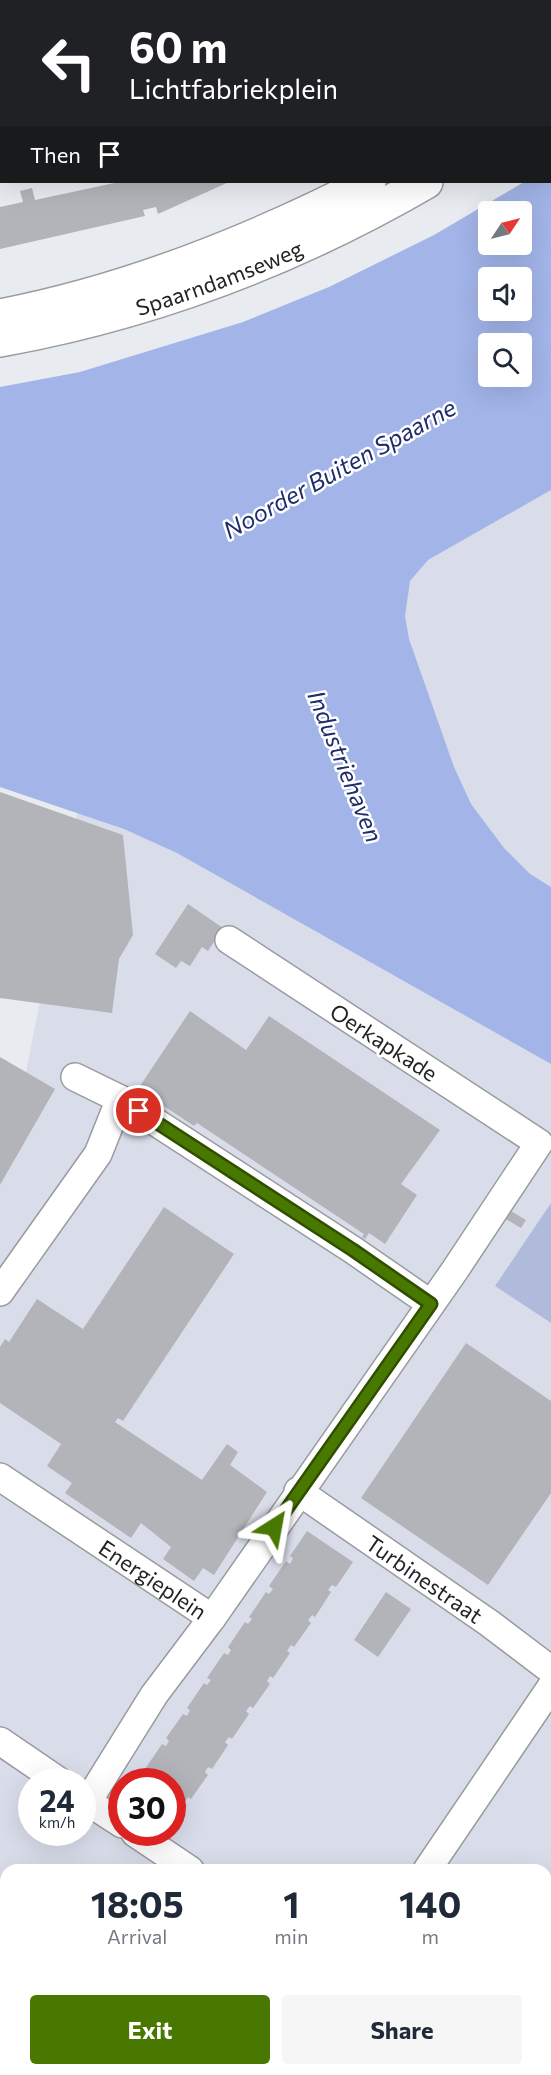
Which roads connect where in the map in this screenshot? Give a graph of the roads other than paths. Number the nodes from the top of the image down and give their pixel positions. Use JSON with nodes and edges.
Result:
{"nodes":[{"id":1,"x":419,"y":183,"type":"edge"},
{"id":2,"x":382,"y":188,"type":"edge"},
{"id":3,"x":0,"y":316,"type":"edge"},
{"id":4,"x":0,"y":340,"type":"edge"},
{"id":5,"x":229,"y":940,"type":"dead end"},
{"id":6,"x":75,"y":1077,"type":"dead end"},
{"id":7,"x":120,"y":1099,"type":"junction"},
{"id":8,"x":0,"y":1292,"type":"edge"},
{"id":9,"x":431,"y":1304,"type":"junction"},
{"id":10,"x":0,"y":1477,"type":"edge"},
{"id":11,"x":298,"y":1491,"type":"junction"},
{"id":12,"x":212,"y":1618,"type":"junction"},
{"id":13,"x":551,"y":1670,"type":"edge"},
{"id":14,"x":551,"y":1687,"type":"edge"},
{"id":15,"x":0,"y":1741,"type":"edge"},
{"id":16,"x":40,"y":1768,"type":"edge"},
{"id":17,"x":96,"y":1782,"type":"edge"},
{"id":18,"x":154,"y":1846,"type":"edge"},
{"id":19,"x":181,"y":1864,"type":"edge"},
{"id":20,"x":431,"y":1864,"type":"edge"}],
"edges":[{"from":1,"to":2,"type":"main road","name":"Spaarndamseweg"},
{"from":2,"to":3,"type":"main road","name":"Spaarndamseweg"},
{"from":2,"to":4,"type":"main road","name":"Spaarndamseweg"},
{"from":5,"to":9,"type":"street","name":"Oerkapkade"},
{"from":6,"to":7,"type":"street"},
{"from":7,"to":8,"type":"street"},
{"from":7,"to":9,"type":"street"},
{"from":9,"to":11,"type":"street"},
{"from":10,"to":12,"type":"street","name":"Energieplein"},
{"from":11,"to":12,"type":"street"},
{"from":11,"to":13,"type":"street","name":"Turbinestraat"},
{"from":12,"to":17,"type":"street","name":"Energieplein"},
{"from":14,"to":20,"type":"street"},
{"from":15,"to":16,"type":"street"},
{"from":18,"to":19,"type":"street"}]}
